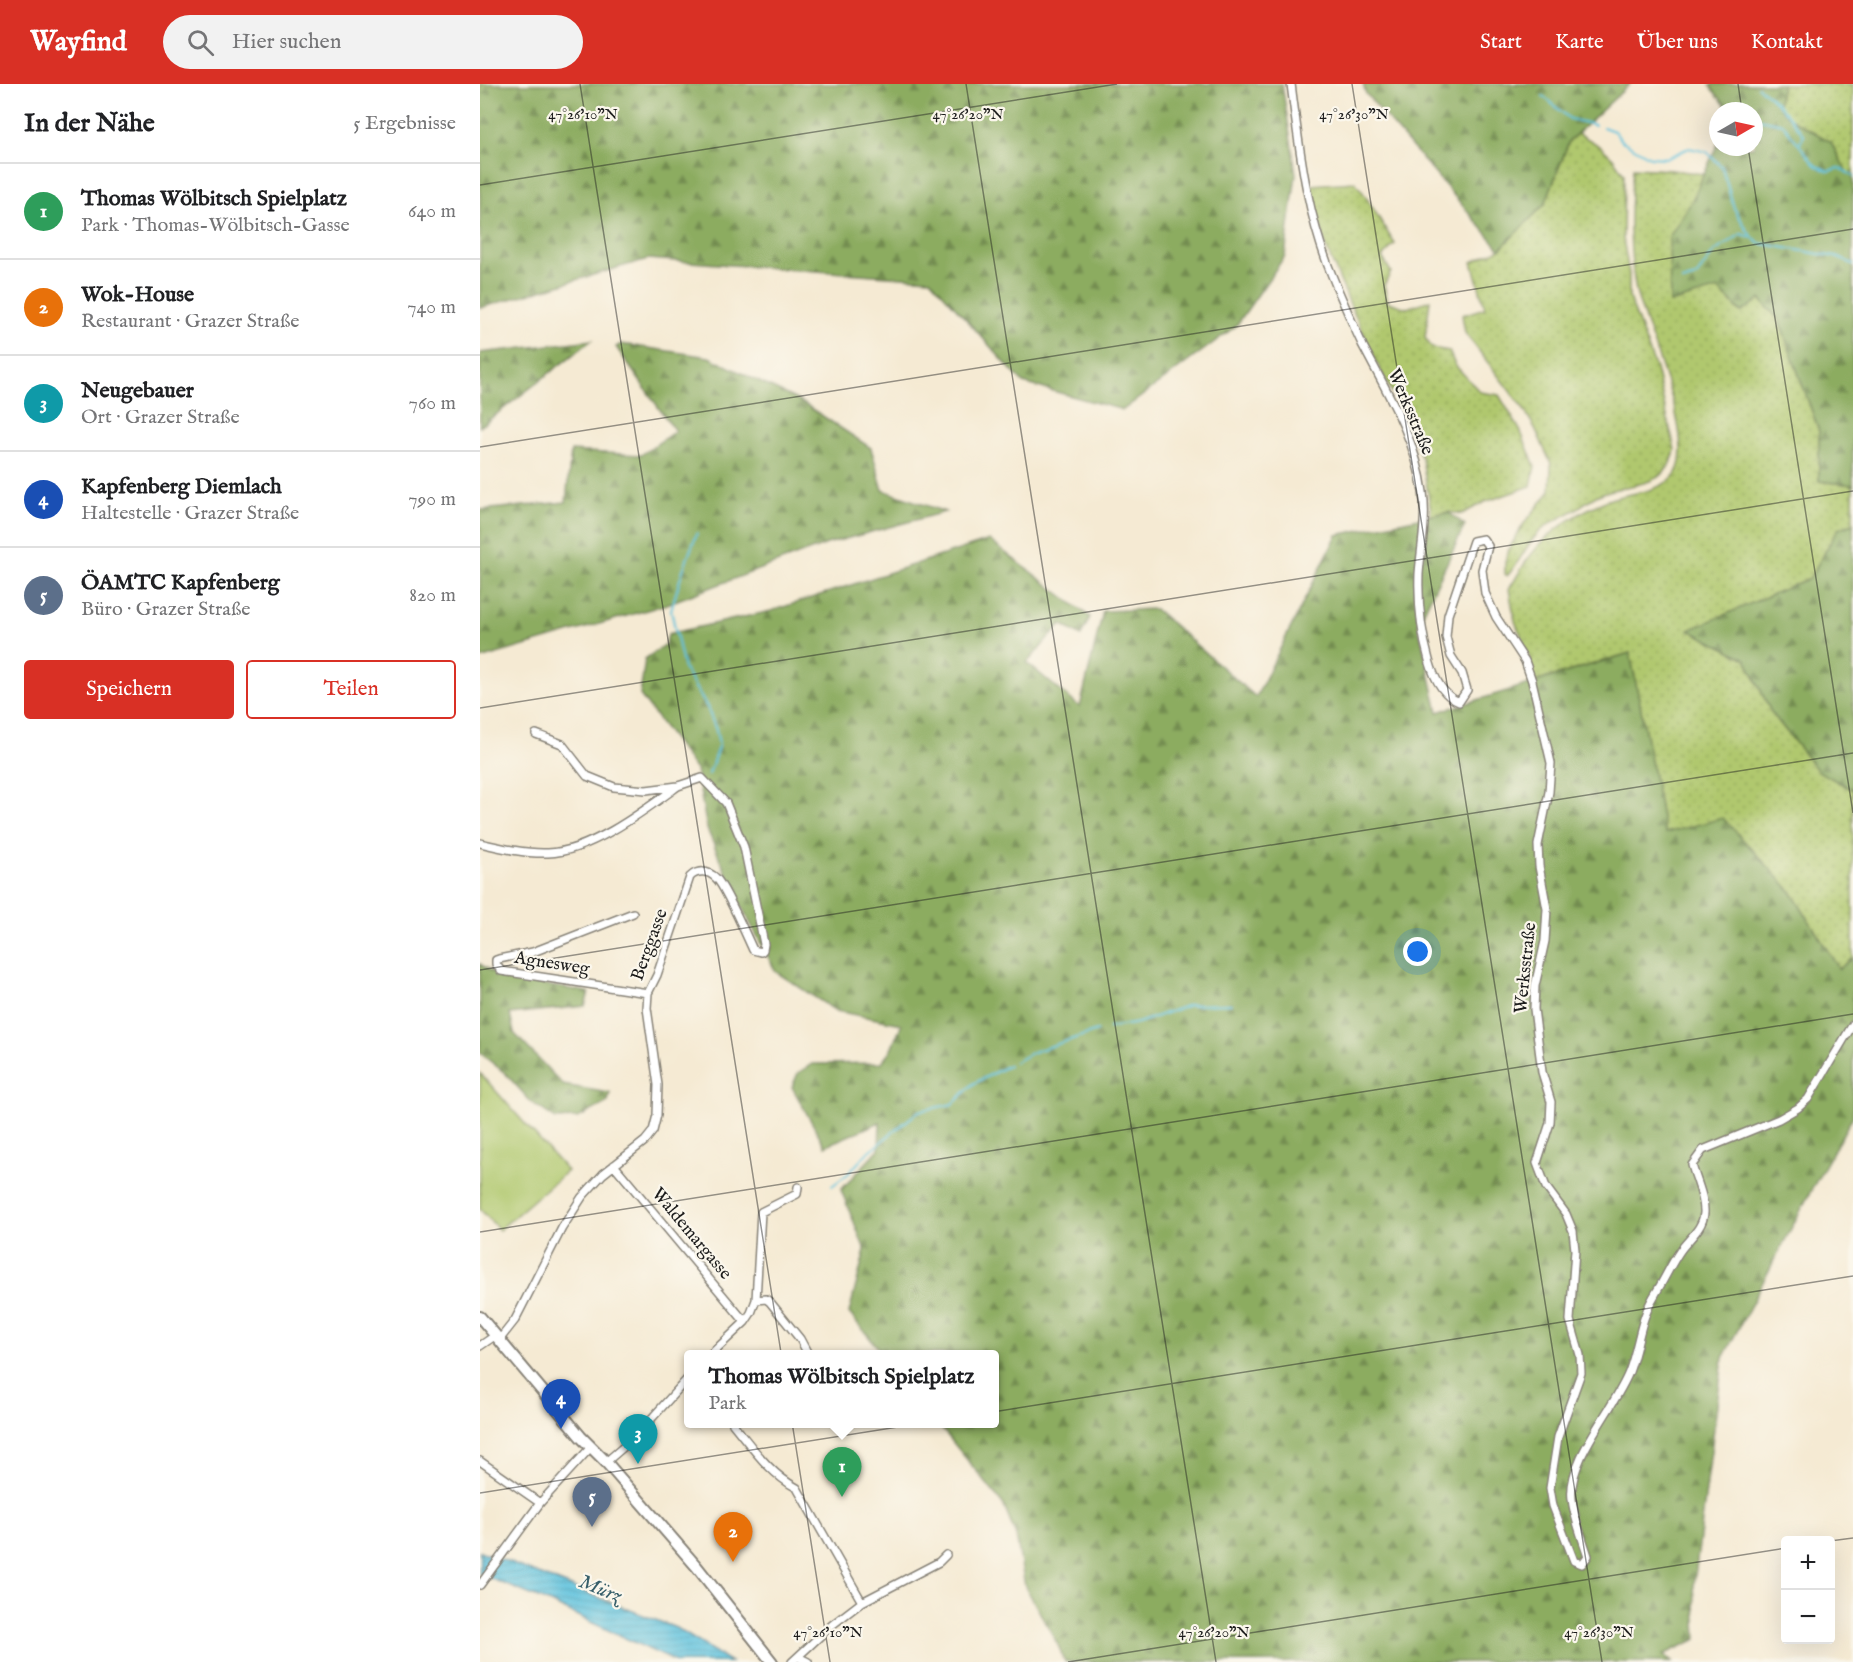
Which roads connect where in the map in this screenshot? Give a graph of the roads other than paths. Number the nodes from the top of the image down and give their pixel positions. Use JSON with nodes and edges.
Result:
{"nodes":[{"id":1,"x":1291,"y":85,"type":"edge"},
{"id":2,"x":536,"y":735,"type":"dead end"},
{"id":3,"x":678,"y":786,"type":"junction"},
{"id":4,"x":480,"y":843,"type":"edge"},
{"id":5,"x":633,"y":913,"type":"dead end"},
{"id":6,"x":648,"y":993,"type":"junction"},
{"id":7,"x":1853,"y":1024,"type":"edge"},
{"id":8,"x":614,"y":1164,"type":"junction"},
{"id":9,"x":798,"y":1187,"type":"dead end"},
{"id":10,"x":756,"y":1300,"type":"junction"},
{"id":11,"x":480,"y":1317,"type":"edge"},
{"id":12,"x":745,"y":1322,"type":"junction"},
{"id":13,"x":498,"y":1337,"type":"junction"},
{"id":14,"x":480,"y":1346,"type":"edge"},
{"id":15,"x":715,"y":1350,"type":"edge"},
{"id":16,"x":806,"y":1350,"type":"edge"},
{"id":17,"x":684,"y":1383,"type":"edge"},
{"id":18,"x":736,"y":1428,"type":"edge"},
{"id":19,"x":591,"y":1447,"type":"junction"},
{"id":20,"x":480,"y":1461,"type":"edge"},
{"id":21,"x":606,"y":1462,"type":"junction"},
{"id":22,"x":540,"y":1503,"type":"junction"},
{"id":23,"x":946,"y":1555,"type":"dead end"},
{"id":24,"x":480,"y":1584,"type":"edge"},
{"id":25,"x":862,"y":1602,"type":"junction"},
{"id":26,"x":795,"y":1659,"type":"edge"},
{"id":27,"x":772,"y":1662,"type":"edge"},
{"id":28,"x":808,"y":1662,"type":"edge"}],
"edges":[{"from":1,"to":7,"type":"street","name":"Werksstraße"},
{"from":2,"to":3,"type":"street","name":"Berggasse"},
{"from":3,"to":4,"type":"street","name":"Berggasse"},
{"from":3,"to":6,"type":"street","name":"Berggasse"},
{"from":5,"to":6,"type":"street","name":"Agnesweg"},
{"from":6,"to":8,"type":"street","name":"Berggasse"},
{"from":8,"to":12,"type":"street","name":"Waldemargasse"},
{"from":8,"to":13,"type":"street","name":"Berggasse"},
{"from":9,"to":10,"type":"street"},
{"from":10,"to":12,"type":"street"},
{"from":10,"to":16,"type":"street"},
{"from":11,"to":13,"type":"main road"},
{"from":12,"to":15,"type":"street"},
{"from":13,"to":14,"type":"street","name":"Berggasse"},
{"from":13,"to":19,"type":"main road"},
{"from":17,"to":21,"type":"street"},
{"from":18,"to":25,"type":"street"},
{"from":19,"to":21,"type":"main road"},
{"from":19,"to":22,"type":"street"},
{"from":20,"to":22,"type":"street"},
{"from":21,"to":27,"type":"main road"},
{"from":22,"to":24,"type":"street"},
{"from":23,"to":25,"type":"street"},
{"from":25,"to":26,"type":"street"},
{"from":26,"to":28,"type":"street"}]}
